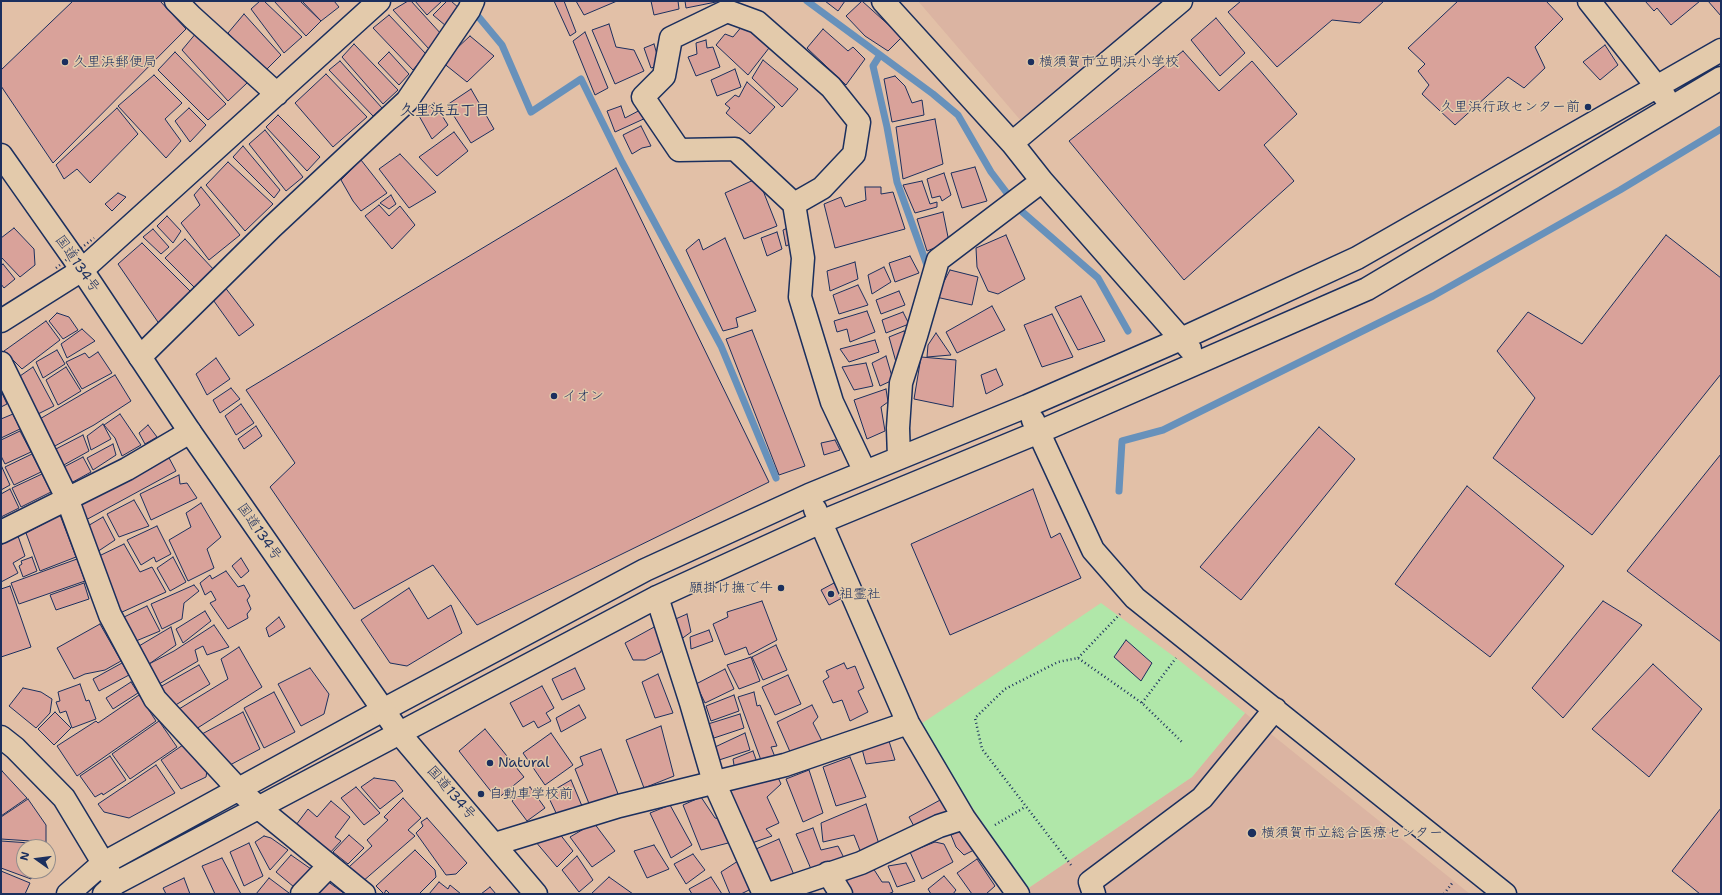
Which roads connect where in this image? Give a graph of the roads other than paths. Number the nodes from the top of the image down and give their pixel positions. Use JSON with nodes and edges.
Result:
{"nodes":[{"id":1,"x":176,"y":1,"type":"edge"},
{"id":2,"x":379,"y":1,"type":"edge"},
{"id":3,"x":473,"y":1,"type":"edge"},
{"id":4,"x":883,"y":1,"type":"edge"},
{"id":5,"x":1181,"y":1,"type":"edge"},
{"id":6,"x":1589,"y":1,"type":"edge"},
{"id":7,"x":1721,"y":50,"type":"edge"},
{"id":8,"x":1721,"y":78,"type":"edge"},
{"id":9,"x":1657,"y":87,"type":"junction"},
{"id":10,"x":277,"y":94,"type":"junction"},
{"id":11,"x":1672,"y":106,"type":"junction"},
{"id":12,"x":1012,"y":143,"type":"junction"},
{"id":13,"x":1,"y":155,"type":"edge"},
{"id":14,"x":1042,"y":181,"type":"junction"},
{"id":15,"x":794,"y":204,"type":"junction"},
{"id":16,"x":82,"y":270,"type":"junction"},
{"id":17,"x":1,"y":322,"type":"edge"},
{"id":18,"x":1181,"y":339,"type":"junction"},
{"id":19,"x":140,"y":357,"type":"junction"},
{"id":20,"x":1201,"y":361,"type":"junction"},
{"id":21,"x":1,"y":363,"type":"edge"},
{"id":22,"x":1027,"y":406,"type":"junction"},
{"id":23,"x":190,"y":432,"type":"junction"},
{"id":24,"x":1039,"y":432,"type":"junction"},
{"id":25,"x":899,"y":458,"type":"junction"},
{"id":26,"x":865,"y":472,"type":"junction"},
{"id":27,"x":809,"y":495,"type":"junction"},
{"id":28,"x":67,"y":498,"type":"junction"},
{"id":29,"x":821,"y":522,"type":"junction"},
{"id":30,"x":1,"y":532,"type":"edge"},
{"id":31,"x":657,"y":597,"type":"junction"},
{"id":32,"x":1275,"y":709,"type":"junction"},
{"id":33,"x":383,"y":710,"type":"junction"},
{"id":34,"x":908,"y":723,"type":"junction"},
{"id":35,"x":400,"y":734,"type":"junction"},
{"id":36,"x":1,"y":737,"type":"edge"},
{"id":37,"x":714,"y":782,"type":"junction"},
{"id":38,"x":238,"y":788,"type":"junction"},
{"id":39,"x":259,"y":808,"type":"junction"},
{"id":40,"x":964,"y":818,"type":"junction"},
{"id":41,"x":495,"y":844,"type":"junction"},
{"id":42,"x":102,"y":864,"type":"junction"},
{"id":43,"x":329,"y":866,"type":"junction"},
{"id":44,"x":828,"y":873,"type":"junction"},
{"id":45,"x":110,"y":889,"type":"edge"},
{"id":46,"x":68,"y":894,"type":"edge"},
{"id":47,"x":302,"y":894,"type":"edge"},
{"id":48,"x":364,"y":894,"type":"edge"},
{"id":49,"x":536,"y":894,"type":"edge"},
{"id":50,"x":764,"y":894,"type":"edge"},
{"id":51,"x":769,"y":894,"type":"edge"},
{"id":52,"x":840,"y":894,"type":"edge"},
{"id":53,"x":1018,"y":894,"type":"edge"},
{"id":54,"x":1094,"y":894,"type":"edge"},
{"id":55,"x":1505,"y":894,"type":"edge"}],
"edges":[{"from":1,"to":10,"type":"main road"},
{"from":2,"to":10,"type":"main road"},
{"from":3,"to":19,"type":"main road"},
{"from":4,"to":12,"type":"main road"},
{"from":5,"to":12,"type":"main road"},
{"from":6,"to":9,"type":"main road"},
{"from":7,"to":9,"type":"main road"},
{"from":8,"to":11,"type":"main road"},
{"from":9,"to":11,"type":"main road"},
{"from":9,"to":18,"type":"main road"},
{"from":10,"to":16,"type":"main road"},
{"from":11,"to":20,"type":"main road"},
{"from":12,"to":14,"type":"main road"},
{"from":13,"to":16,"type":"main road","name":"国道134号"},
{"from":14,"to":18,"type":"main road"},
{"from":14,"to":25,"type":"main road"},
{"from":15,"to":15,"type":"main road"},
{"from":15,"to":26,"type":"main road"},
{"from":16,"to":17,"type":"main road"},
{"from":16,"to":19,"type":"main road","name":"国道134号"},
{"from":18,"to":20,"type":"main road"},
{"from":18,"to":22,"type":"main road"},
{"from":19,"to":23,"type":"main road","name":"国道134号"},
{"from":20,"to":24,"type":"main road"},
{"from":21,"to":28,"type":"main road"},
{"from":22,"to":24,"type":"main road"},
{"from":22,"to":25,"type":"main road"},
{"from":23,"to":28,"type":"main road"},
{"from":23,"to":33,"type":"main road","name":"国道134号"},
{"from":24,"to":29,"type":"main road"},
{"from":24,"to":32,"type":"main road"},
{"from":25,"to":26,"type":"main road"},
{"from":26,"to":27,"type":"main road"},
{"from":27,"to":29,"type":"main road"},
{"from":27,"to":33,"type":"main road"},
{"from":28,"to":30,"type":"main road"},
{"from":28,"to":38,"type":"main road"},
{"from":29,"to":31,"type":"main road"},
{"from":29,"to":34,"type":"main road"},
{"from":31,"to":35,"type":"main road"},
{"from":31,"to":37,"type":"main road"},
{"from":32,"to":54,"type":"main road"},
{"from":32,"to":55,"type":"main road"},
{"from":33,"to":35,"type":"main road","name":"国道134号"},
{"from":33,"to":38,"type":"main road"},
{"from":34,"to":37,"type":"main road"},
{"from":34,"to":40,"type":"main road"},
{"from":35,"to":39,"type":"main road"},
{"from":35,"to":41,"type":"main road","name":"国道134号"},
{"from":36,"to":42,"type":"main road"},
{"from":37,"to":41,"type":"main road"},
{"from":37,"to":50,"type":"main road"},
{"from":38,"to":39,"type":"main road"},
{"from":38,"to":42,"type":"main road"},
{"from":39,"to":43,"type":"main road"},
{"from":39,"to":45,"type":"main road"},
{"from":40,"to":44,"type":"main road"},
{"from":40,"to":53,"type":"main road"},
{"from":41,"to":49,"type":"main road","name":"国道134号"},
{"from":42,"to":45,"type":"main road"},
{"from":42,"to":46,"type":"main road"},
{"from":43,"to":47,"type":"main road"},
{"from":43,"to":48,"type":"main road"},
{"from":44,"to":51,"type":"main road"},
{"from":44,"to":52,"type":"main road"}]}
